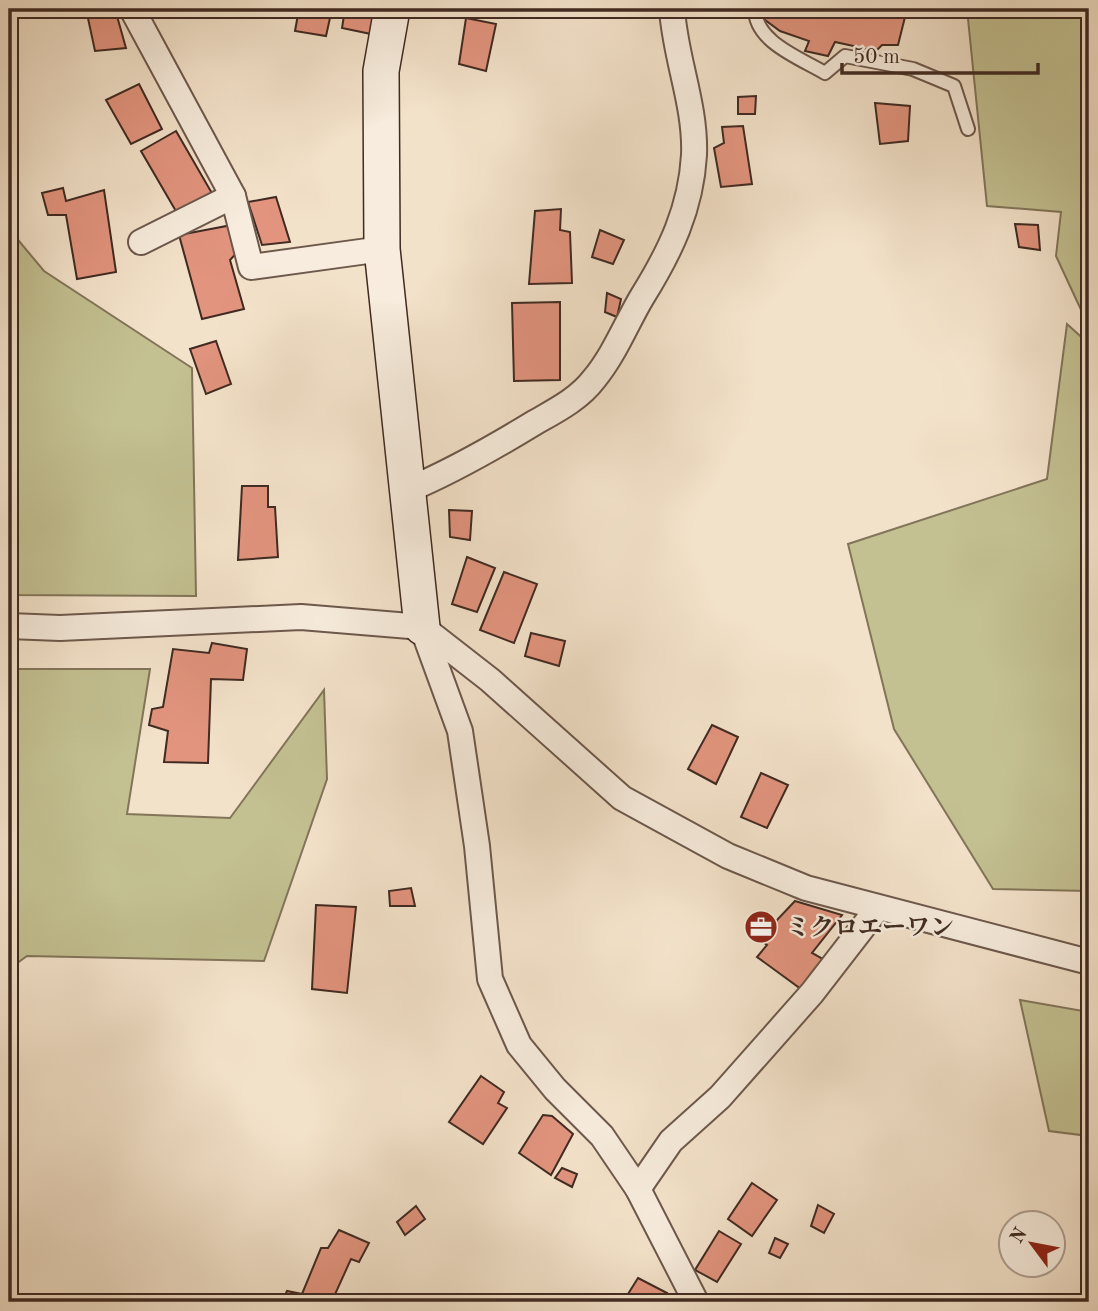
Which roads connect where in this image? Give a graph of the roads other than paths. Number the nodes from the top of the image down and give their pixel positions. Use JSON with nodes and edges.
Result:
{"nodes":[{"id":1,"x":132,"y":9,"type":"edge"},
{"id":2,"x":392,"y":9,"type":"edge"},
{"id":3,"x":672,"y":9,"type":"edge"},
{"id":4,"x":755,"y":9,"type":"edge"},
{"id":5,"x":968,"y":129,"type":"dead end"},
{"id":6,"x":233,"y":196,"type":"junction"},
{"id":7,"x":141,"y":242,"type":"dead end"},
{"id":8,"x":382,"y":249,"type":"junction"},
{"id":9,"x":408,"y":490,"type":"junction"},
{"id":10,"x":9,"y":626,"type":"edge"},
{"id":11,"x":422,"y":627,"type":"junction"},
{"id":12,"x":877,"y":909,"type":"junction"},
{"id":13,"x":1089,"y":962,"type":"edge"},
{"id":14,"x":638,"y":1189,"type":"junction"},
{"id":15,"x":696,"y":1302,"type":"edge"}],
"edges":[{"from":1,"to":6,"type":"street"},
{"from":2,"to":8,"type":"street"},
{"from":3,"to":9,"type":"street"},
{"from":4,"to":5,"type":"lane"},
{"from":6,"to":7,"type":"street"},
{"from":6,"to":8,"type":"street"},
{"from":8,"to":9,"type":"street"},
{"from":9,"to":11,"type":"street"},
{"from":10,"to":11,"type":"street"},
{"from":11,"to":12,"type":"street"},
{"from":11,"to":14,"type":"street"},
{"from":12,"to":13,"type":"street"},
{"from":12,"to":14,"type":"street"},
{"from":14,"to":15,"type":"street"}]}
